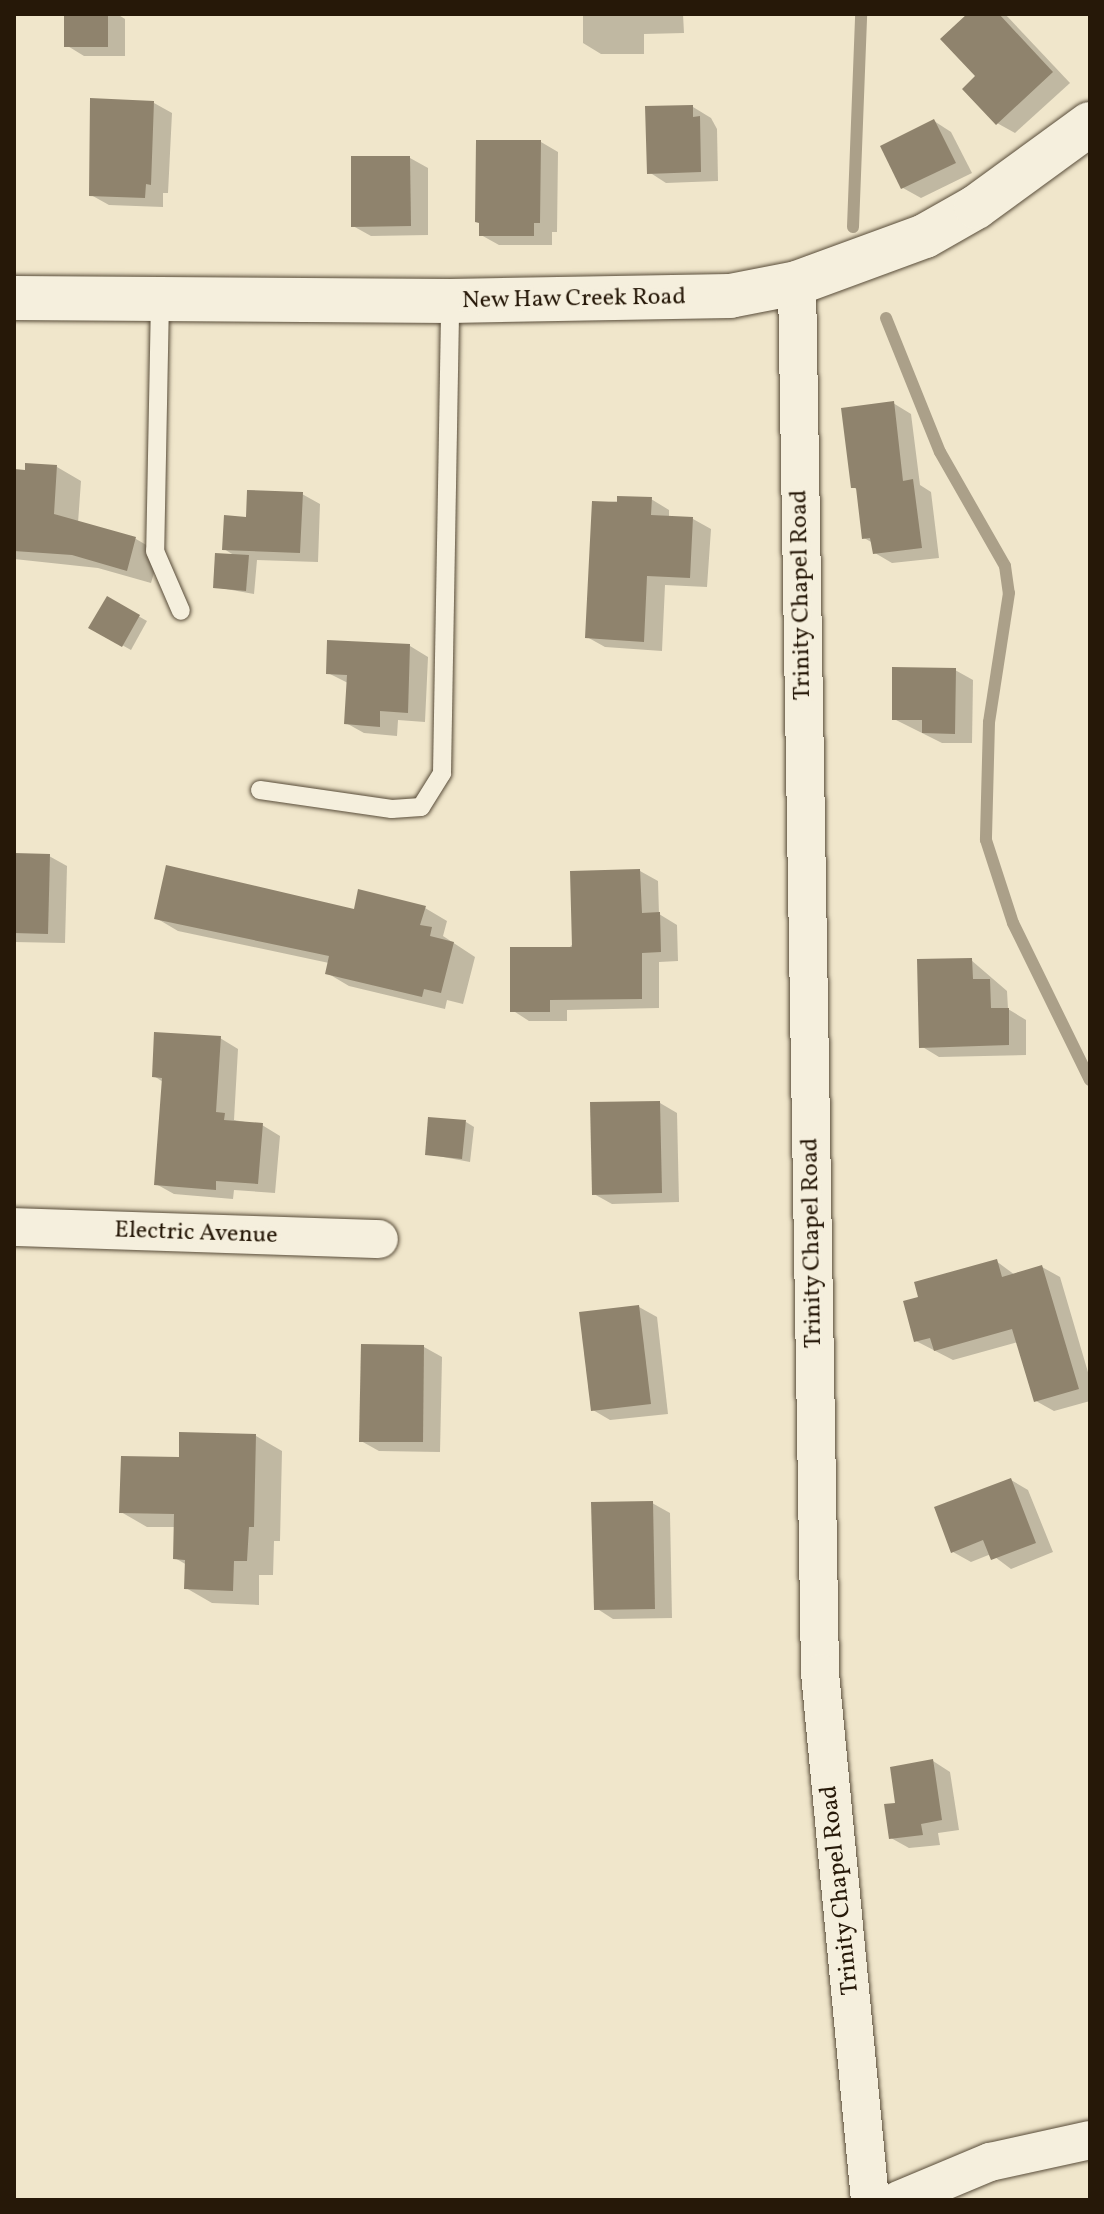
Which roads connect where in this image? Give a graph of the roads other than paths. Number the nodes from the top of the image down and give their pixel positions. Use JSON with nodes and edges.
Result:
{"nodes":[{"id":1,"x":1090,"y":124,"type":"edge"},
{"id":2,"x":797,"y":283,"type":"junction"},
{"id":3,"x":14,"y":298,"type":"edge"},
{"id":4,"x":160,"y":300,"type":"junction"},
{"id":5,"x":450,"y":301,"type":"junction"},
{"id":6,"x":181,"y":611,"type":"dead end"},
{"id":7,"x":260,"y":790,"type":"dead end"},
{"id":8,"x":14,"y":1227,"type":"edge"},
{"id":9,"x":379,"y":1239,"type":"dead end"},
{"id":10,"x":1090,"y":2140,"type":"edge"},
{"id":11,"x":870,"y":2200,"type":"edge"},
{"id":12,"x":899,"y":2200,"type":"edge"}],
"edges":[{"from":1,"to":2,"type":"street","name":"New Haw Creek Road"},
{"from":2,"to":5,"type":"street","name":"New Haw Creek Road"},
{"from":2,"to":11,"type":"street","name":"Trinity Chapel Road"},
{"from":3,"to":4,"type":"street","name":"New Haw Creek Road"},
{"from":4,"to":5,"type":"street","name":"New Haw Creek Road"},
{"from":4,"to":6,"type":"lane"},
{"from":5,"to":7,"type":"lane"},
{"from":8,"to":9,"type":"street","name":"Electric Avenue"},
{"from":10,"to":12,"type":"street"}]}
